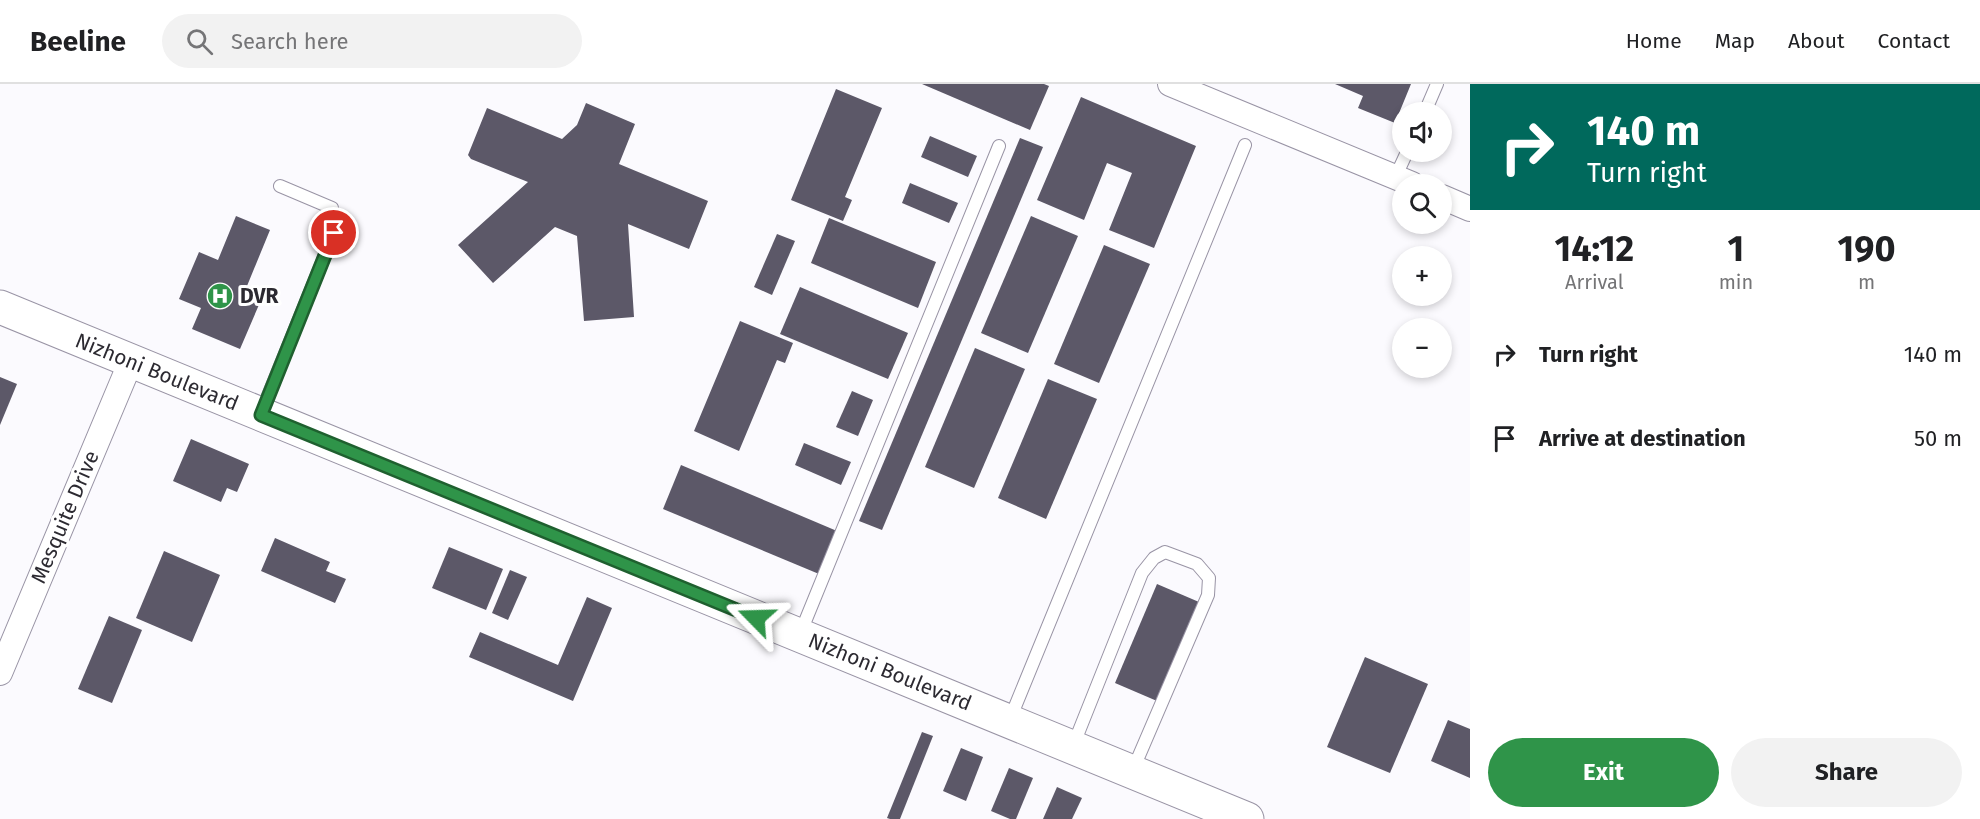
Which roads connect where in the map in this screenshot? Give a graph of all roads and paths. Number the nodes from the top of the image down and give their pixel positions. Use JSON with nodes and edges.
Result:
{"nodes":[{"id":1,"x":1437,"y":84,"type":"edge"},
{"id":2,"x":1179,"y":86,"type":"edge"},
{"id":3,"x":1429,"y":102,"type":"edge"},
{"id":4,"x":1245,"y":145,"type":"dead end"},
{"id":5,"x":999,"y":146,"type":"dead end"},
{"id":6,"x":1392,"y":176,"type":"edge"},
{"id":7,"x":280,"y":186,"type":"dead end"},
{"id":8,"x":1452,"y":201,"type":"edge"},
{"id":9,"x":1470,"y":209,"type":"edge"},
{"id":10,"x":0,"y":307,"type":"edge"},
{"id":11,"x":131,"y":361,"type":"junction"},
{"id":12,"x":261,"y":415,"type":"junction"},
{"id":13,"x":799,"y":635,"type":"junction"},
{"id":14,"x":0,"y":673,"type":"edge"},
{"id":15,"x":1009,"y":720,"type":"junction"},
{"id":16,"x":1072,"y":747,"type":"junction"},
{"id":17,"x":1132,"y":771,"type":"junction"},
{"id":18,"x":1247,"y":819,"type":"edge"}],
"edges":[{"from":1,"to":3,"type":"lane"},
{"from":2,"to":6,"type":"street"},
{"from":4,"to":15,"type":"lane"},
{"from":5,"to":13,"type":"lane"},
{"from":7,"to":12,"type":"lane"},
{"from":8,"to":9,"type":"street"},
{"from":10,"to":11,"type":"main road","name":"Nizhoni Boulevard"},
{"from":11,"to":12,"type":"main road","name":"Nizhoni Boulevard"},
{"from":11,"to":14,"type":"street","name":"Mesquite Drive"},
{"from":12,"to":13,"type":"main road","name":"Nizhoni Boulevard"},
{"from":13,"to":15,"type":"main road","name":"Nizhoni Boulevard"},
{"from":15,"to":16,"type":"main road","name":"Nizhoni Boulevard"},
{"from":16,"to":17,"type":"main road","name":"Nizhoni Boulevard"},
{"from":16,"to":17,"type":"lane"},
{"from":17,"to":18,"type":"main road","name":"Nizhoni Boulevard"}]}
